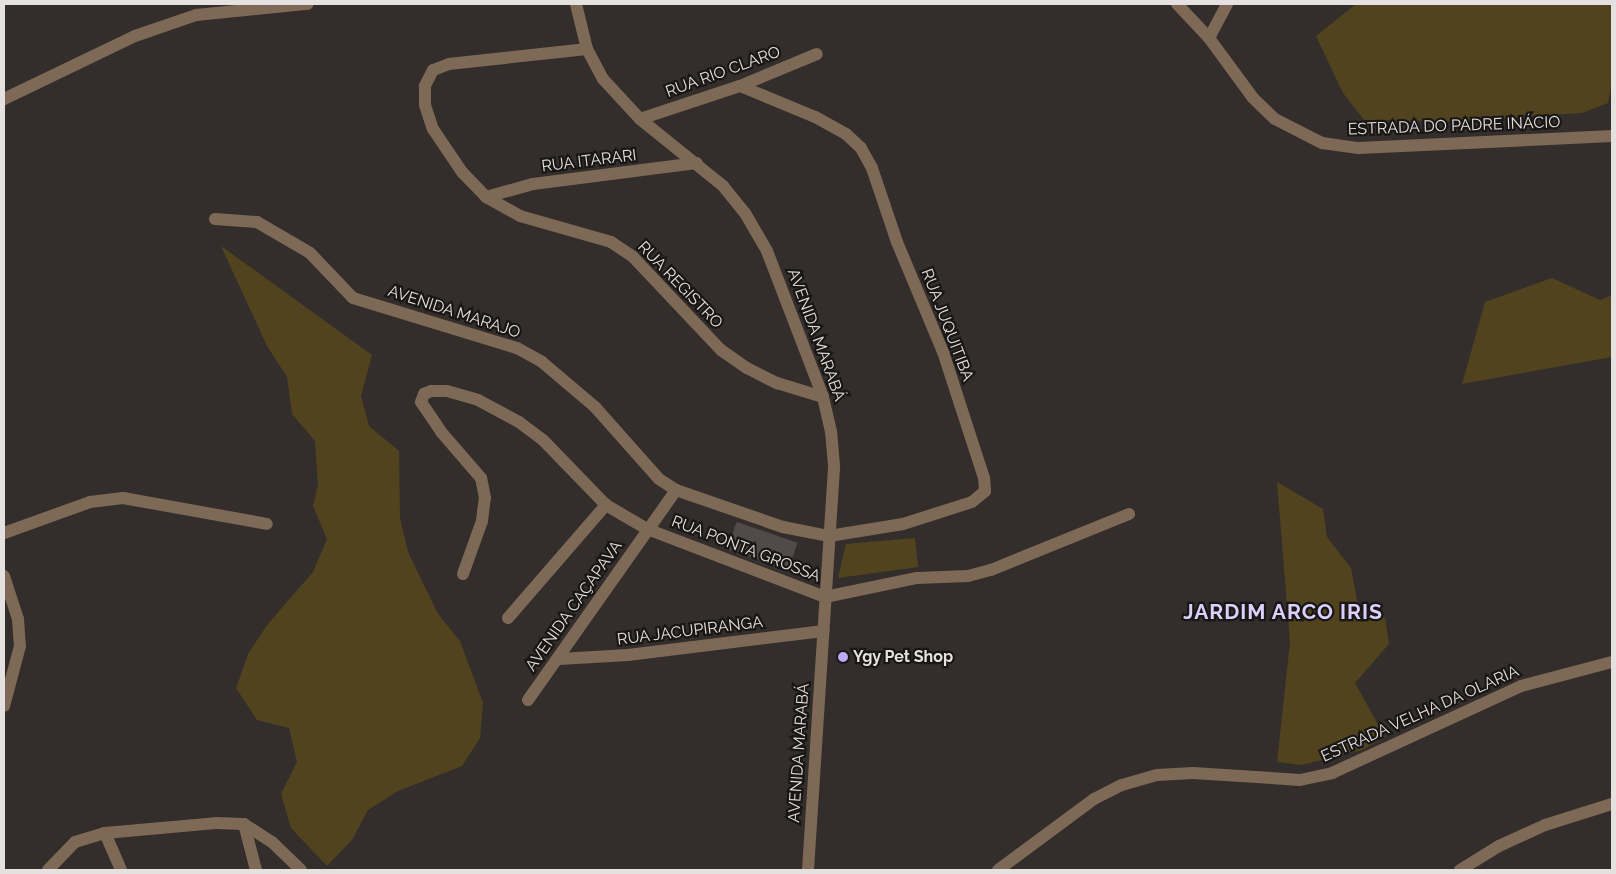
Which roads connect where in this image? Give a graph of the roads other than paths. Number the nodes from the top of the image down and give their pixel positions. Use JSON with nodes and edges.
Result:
{"nodes":[{"id":1,"x":306,"y":4,"type":"edge"},
{"id":2,"x":576,"y":4,"type":"edge"},
{"id":3,"x":1177,"y":4,"type":"edge"},
{"id":4,"x":1226,"y":4,"type":"edge"},
{"id":5,"x":1209,"y":38,"type":"junction"},
{"id":6,"x":587,"y":49,"type":"junction"},
{"id":7,"x":817,"y":54,"type":"dead end"},
{"id":8,"x":740,"y":86,"type":"junction"},
{"id":9,"x":4,"y":98,"type":"edge"},
{"id":10,"x":640,"y":119,"type":"junction"},
{"id":11,"x":1612,"y":136,"type":"edge"},
{"id":12,"x":697,"y":163,"type":"junction"},
{"id":13,"x":486,"y":196,"type":"junction"},
{"id":14,"x":215,"y":219,"type":"dead end"},
{"id":15,"x":824,"y":397,"type":"junction"},
{"id":16,"x":676,"y":490,"type":"junction"},
{"id":17,"x":606,"y":505,"type":"junction"},
{"id":18,"x":1129,"y":514,"type":"dead end"},
{"id":19,"x":267,"y":524,"type":"dead end"},
{"id":20,"x":647,"y":529,"type":"junction"},
{"id":21,"x":4,"y":532,"type":"edge"},
{"id":22,"x":829,"y":536,"type":"junction"},
{"id":23,"x":463,"y":574,"type":"dead end"},
{"id":24,"x":4,"y":576,"type":"edge"},
{"id":25,"x":825,"y":597,"type":"junction"},
{"id":26,"x":508,"y":618,"type":"dead end"},
{"id":27,"x":824,"y":631,"type":"junction"},
{"id":28,"x":559,"y":659,"type":"junction"},
{"id":29,"x":1612,"y":662,"type":"edge"},
{"id":30,"x":528,"y":700,"type":"dead end"},
{"id":31,"x":4,"y":706,"type":"edge"},
{"id":32,"x":1612,"y":804,"type":"edge"},
{"id":33,"x":244,"y":824,"type":"junction"},
{"id":34,"x":104,"y":833,"type":"junction"},
{"id":35,"x":48,"y":870,"type":"edge"},
{"id":36,"x":121,"y":870,"type":"edge"},
{"id":37,"x":256,"y":870,"type":"edge"},
{"id":38,"x":302,"y":870,"type":"edge"},
{"id":39,"x":808,"y":870,"type":"edge"},
{"id":40,"x":998,"y":870,"type":"edge"},
{"id":41,"x":1460,"y":870,"type":"edge"}],
"edges":[{"from":1,"to":9,"type":"street"},
{"from":2,"to":6,"type":"street","name":"AVENIDA MARABÁ"},
{"from":3,"to":5,"type":"street","name":"ESTRADA DO PADRE INÁCIO"},
{"from":4,"to":5,"type":"street"},
{"from":5,"to":11,"type":"street","name":"ESTRADA DO PADRE INÁCIO"},
{"from":6,"to":10,"type":"street","name":"AVENIDA MARABÁ"},
{"from":6,"to":13,"type":"street","name":"RUA REGISTRO"},
{"from":7,"to":8,"type":"street","name":"RUA RIO CLARO"},
{"from":8,"to":10,"type":"street","name":"RUA RIO CLARO"},
{"from":8,"to":22,"type":"street","name":"RUA JUQUITIBA"},
{"from":10,"to":12,"type":"street","name":"AVENIDA MARABÁ"},
{"from":12,"to":13,"type":"street","name":"RUA ITARARI"},
{"from":12,"to":15,"type":"street","name":"AVENIDA MARABÁ"},
{"from":13,"to":15,"type":"street","name":"RUA REGISTRO"},
{"from":14,"to":16,"type":"street","name":"AVENIDA MARAJO"},
{"from":15,"to":22,"type":"street","name":"AVENIDA MARABÁ"},
{"from":16,"to":20,"type":"street","name":"AVENIDA CAÇAPAVA"},
{"from":16,"to":22,"type":"street","name":"AVENIDA MARAJO"},
{"from":17,"to":20,"type":"street","name":"RUA PONTA GROSSA"},
{"from":17,"to":23,"type":"street","name":"RUA PONTA GROSSA"},
{"from":17,"to":26,"type":"street"},
{"from":18,"to":25,"type":"street","name":"RUA PONTA GROSSA"},
{"from":19,"to":21,"type":"street"},
{"from":20,"to":25,"type":"street","name":"RUA PONTA GROSSA"},
{"from":20,"to":28,"type":"street","name":"AVENIDA CAÇAPAVA"},
{"from":22,"to":25,"type":"street","name":"AVENIDA MARABÁ"},
{"from":24,"to":31,"type":"street"},
{"from":25,"to":27,"type":"street","name":"AVENIDA MARABÁ"},
{"from":27,"to":28,"type":"street","name":"RUA JACUPIRANGA"},
{"from":27,"to":39,"type":"street","name":"AVENIDA MARABÁ"},
{"from":28,"to":30,"type":"street","name":"AVENIDA CAÇAPAVA"},
{"from":29,"to":40,"type":"street","name":"ESTRADA VELHA DA OLARIA"},
{"from":32,"to":41,"type":"street"},
{"from":33,"to":34,"type":"street"},
{"from":33,"to":37,"type":"street"},
{"from":33,"to":38,"type":"street"},
{"from":34,"to":35,"type":"street"},
{"from":34,"to":36,"type":"street"}]}
